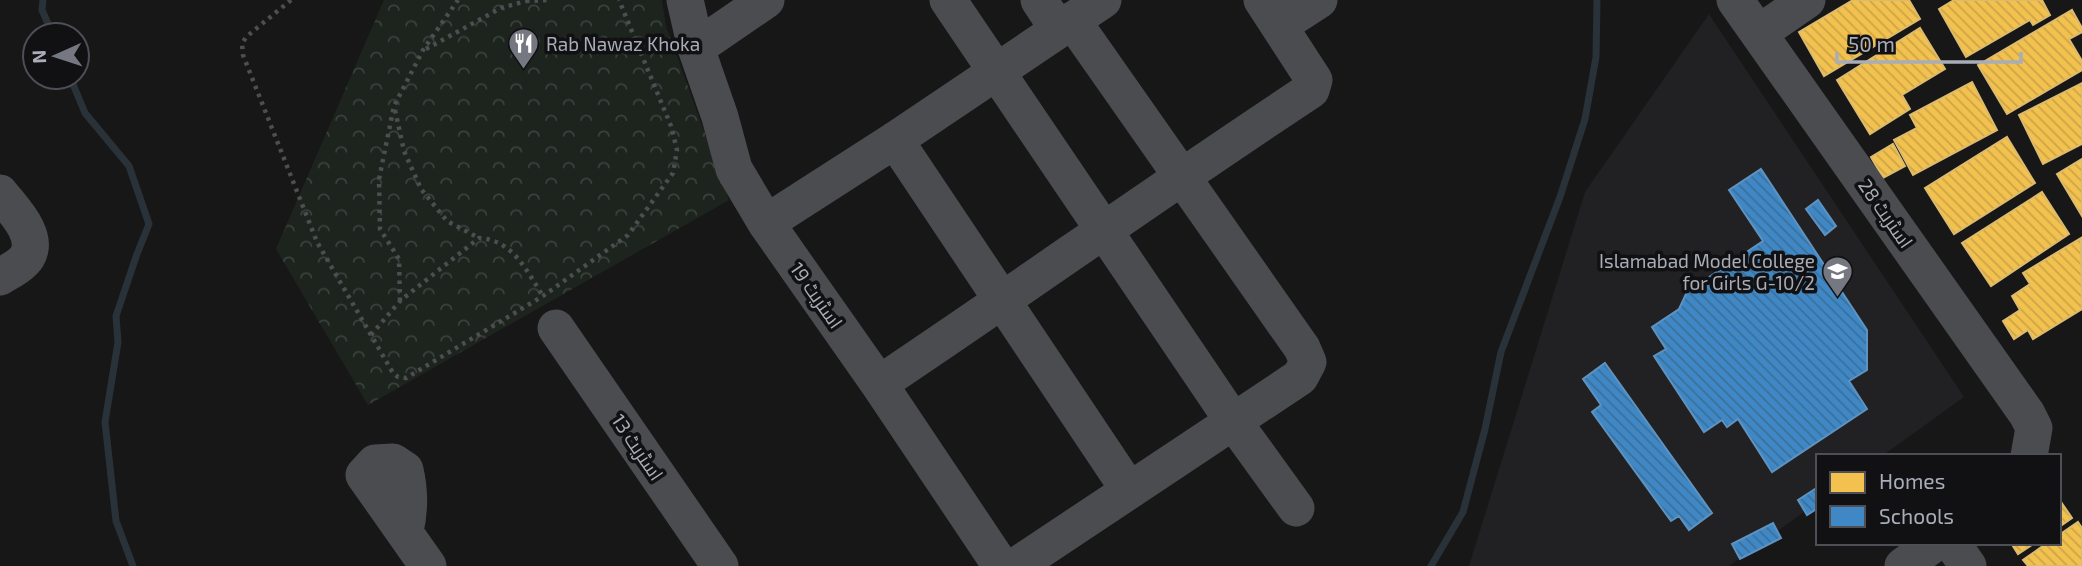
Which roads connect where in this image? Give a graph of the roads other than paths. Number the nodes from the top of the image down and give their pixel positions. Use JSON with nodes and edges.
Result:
{"nodes":[{"id":1,"x":685,"y":0,"type":"edge"},
{"id":2,"x":766,"y":0,"type":"edge"},
{"id":3,"x":948,"y":0,"type":"edge"},
{"id":4,"x":1103,"y":0,"type":"edge"},
{"id":5,"x":1319,"y":0,"type":"edge"},
{"id":6,"x":1735,"y":0,"type":"edge"},
{"id":7,"x":1807,"y":0,"type":"edge"},
{"id":8,"x":1271,"y":13,"type":"edge"},
{"id":9,"x":1056,"y":16,"type":"edge"},
{"id":10,"x":1759,"y":33,"type":"junction"},
{"id":11,"x":696,"y":48,"type":"junction"},
{"id":12,"x":996,"y":71,"type":"junction"},
{"id":13,"x":895,"y":140,"type":"junction"},
{"id":14,"x":1182,"y":175,"type":"junction"},
{"id":15,"x":0,"y":193,"type":"edge"},
{"id":16,"x":766,"y":223,"type":"junction"},
{"id":17,"x":1104,"y":232,"type":"junction"},
{"id":18,"x":13,"y":268,"type":"edge"},
{"id":19,"x":1003,"y":301,"type":"junction"},
{"id":20,"x":550,"y":312,"type":"road end"},
{"id":21,"x":879,"y":384,"type":"junction"},
{"id":22,"x":1233,"y":421,"type":"junction"},
{"id":23,"x":2031,"y":442,"type":"edge"},
{"id":24,"x":1129,"y":491,"type":"junction"},
{"id":25,"x":1296,"y":508,"type":"dead end"},
{"id":26,"x":405,"y":531,"type":"dead end"},
{"id":27,"x":1932,"y":545,"type":"edge"},
{"id":28,"x":1953,"y":545,"type":"edge"},
{"id":29,"x":428,"y":566,"type":"edge"},
{"id":30,"x":720,"y":566,"type":"edge"},
{"id":31,"x":1001,"y":566,"type":"edge"},
{"id":32,"x":1016,"y":566,"type":"edge"},
{"id":33,"x":1903,"y":566,"type":"edge"},
{"id":34,"x":1968,"y":566,"type":"edge"}],
"edges":[{"from":1,"to":11,"type":"street","name":"اسٹریٹ 19"},
{"from":2,"to":11,"type":"street"},
{"from":3,"to":12,"type":"street"},
{"from":4,"to":9,"type":"street"},
{"from":5,"to":8,"type":"street"},
{"from":6,"to":10,"type":"street","name":"اسٹریٹ 28"},
{"from":7,"to":10,"type":"street"},
{"from":8,"to":14,"type":"street"},
{"from":9,"to":12,"type":"street"},
{"from":9,"to":14,"type":"street"},
{"from":10,"to":23,"type":"street","name":"اسٹریٹ 28"},
{"from":11,"to":16,"type":"street","name":"اسٹریٹ 19"},
{"from":12,"to":13,"type":"street"},
{"from":12,"to":17,"type":"street"},
{"from":13,"to":16,"type":"street"},
{"from":13,"to":19,"type":"street"},
{"from":14,"to":17,"type":"street"},
{"from":14,"to":22,"type":"street"},
{"from":15,"to":18,"type":"street"},
{"from":16,"to":21,"type":"street","name":"اسٹریٹ 19"},
{"from":17,"to":19,"type":"street"},
{"from":17,"to":22,"type":"street"},
{"from":19,"to":21,"type":"street"},
{"from":19,"to":24,"type":"street"},
{"from":20,"to":30,"type":"street","name":"اسٹریٹ 13"},
{"from":21,"to":31,"type":"street","name":"اسٹریٹ 19"},
{"from":22,"to":24,"type":"street"},
{"from":22,"to":25,"type":"street"},
{"from":24,"to":32,"type":"street"},
{"from":26,"to":29,"type":"street"},
{"from":27,"to":33,"type":"street"},
{"from":28,"to":34,"type":"street"}]}
